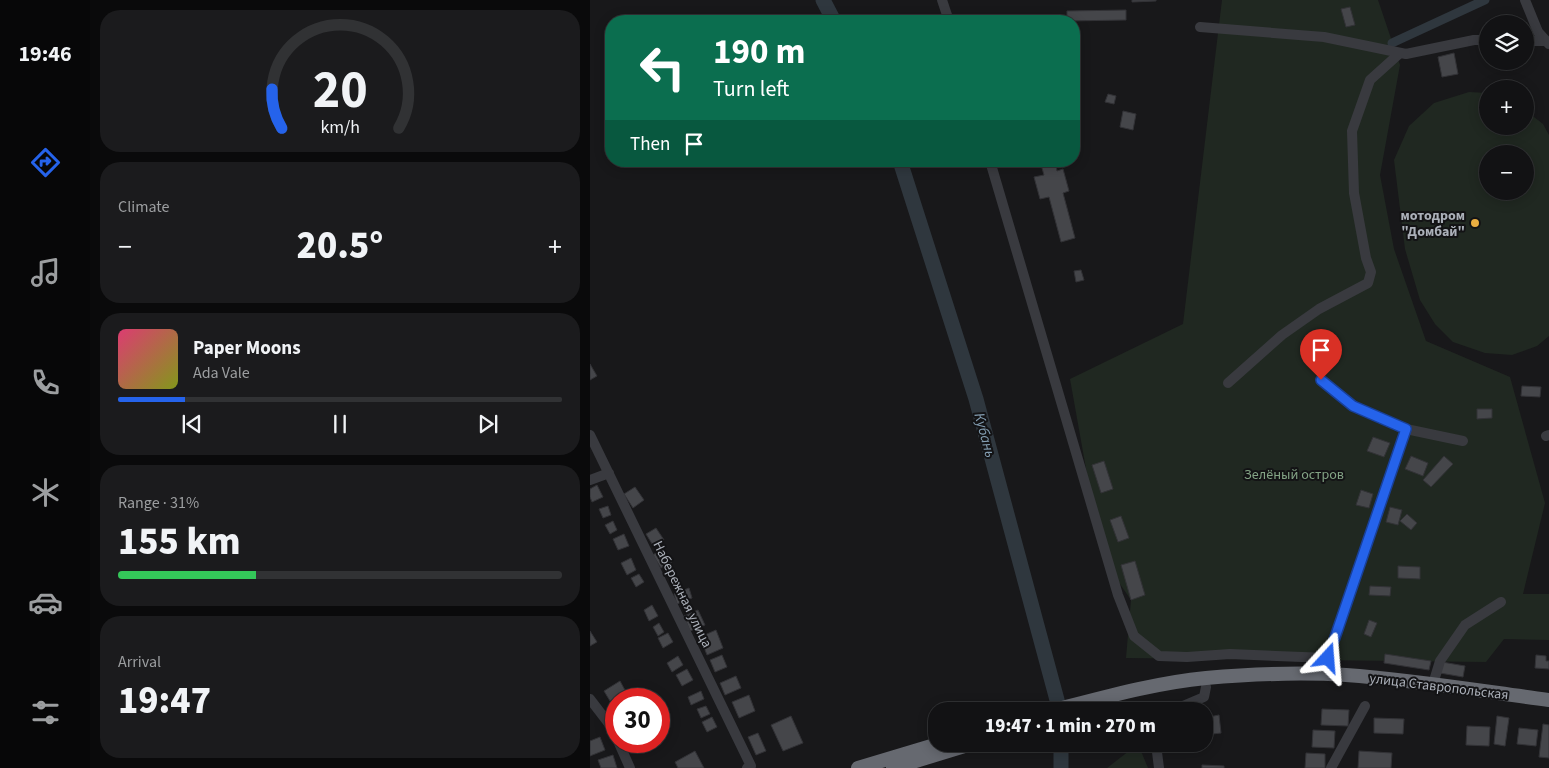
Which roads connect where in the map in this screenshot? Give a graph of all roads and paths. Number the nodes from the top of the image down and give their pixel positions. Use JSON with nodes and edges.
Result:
{"nodes":[{"id":1,"x":942,"y":0,"type":"edge"},
{"id":2,"x":1525,"y":0,"type":"edge"},
{"id":3,"x":947,"y":15,"type":"edge"},
{"id":4,"x":1200,"y":27,"type":"dead end"},
{"id":5,"x":1479,"y":40,"type":"edge"},
{"id":6,"x":1534,"y":41,"type":"edge"},
{"id":7,"x":1548,"y":42,"type":"edge"},
{"id":8,"x":1400,"y":53,"type":"junction"},
{"id":9,"x":992,"y":167,"type":"edge"},
{"id":10,"x":1321,"y":380,"type":"dead end"},
{"id":11,"x":1228,"y":383,"type":"dead end"},
{"id":12,"x":1406,"y":429,"type":"junction"},
{"id":13,"x":590,"y":435,"type":"edge"},
{"id":14,"x":1463,"y":441,"type":"dead end"},
{"id":15,"x":609,"y":473,"type":"junction"},
{"id":16,"x":590,"y":480,"type":"edge"},
{"id":17,"x":1502,"y":602,"type":"dead end"},
{"id":18,"x":1328,"y":658,"type":"junction"},
{"id":19,"x":1328,"y":674,"type":"junction"},
{"id":20,"x":1432,"y":684,"type":"junction"},
{"id":21,"x":1206,"y":686,"type":"junction"},
{"id":22,"x":1150,"y":691,"type":"junction"},
{"id":23,"x":590,"y":699,"type":"edge"},
{"id":24,"x":1549,"y":700,"type":"edge"},
{"id":25,"x":1096,"y":702,"type":"edge"},
{"id":26,"x":1114,"y":702,"type":"edge"},
{"id":27,"x":1192,"y":702,"type":"edge"},
{"id":28,"x":1365,"y":706,"type":"dead end"},
{"id":29,"x":1549,"y":708,"type":"edge"},
{"id":30,"x":605,"y":719,"type":"edge"},
{"id":31,"x":928,"y":749,"type":"edge"},
{"id":32,"x":932,"y":752,"type":"edge"},
{"id":33,"x":1157,"y":752,"type":"edge"},
{"id":34,"x":623,"y":753,"type":"edge"},
{"id":35,"x":913,"y":756,"type":"junction"},
{"id":36,"x":749,"y":767,"type":"edge"},
{"id":37,"x":630,"y":768,"type":"edge"},
{"id":38,"x":858,"y":768,"type":"edge"},
{"id":39,"x":893,"y":768,"type":"edge"},
{"id":40,"x":1159,"y":768,"type":"edge"},
{"id":41,"x":1331,"y":768,"type":"edge"}],
"edges":[{"from":1,"to":3,"type":"street"},
{"from":2,"to":7,"type":"street"},
{"from":4,"to":8,"type":"street"},
{"from":5,"to":8,"type":"street"},
{"from":6,"to":7,"type":"street"},
{"from":8,"to":11,"type":"street"},
{"from":9,"to":18,"type":"street"},
{"from":10,"to":12,"type":"street"},
{"from":12,"to":14,"type":"street"},
{"from":12,"to":18,"type":"street"},
{"from":13,"to":15,"type":"street","name":"Набережная улица"},
{"from":15,"to":16,"type":"street"},
{"from":15,"to":36,"type":"street","name":"Набережная улица"},
{"from":17,"to":20,"type":"street"},
{"from":18,"to":19,"type":"street"},
{"from":19,"to":20,"type":"highway","name":"улица Ставропольская"},
{"from":19,"to":22,"type":"highway","name":"улица Ставропольская"},
{"from":20,"to":24,"type":"highway","name":"улица Ставропольская"},
{"from":21,"to":22,"type":"highway","name":"улица Ставропольская"},
{"from":21,"to":27,"type":"street"},
{"from":21,"to":29,"type":"highway","name":"улица Ставропольская"},
{"from":22,"to":25,"type":"highway"},
{"from":22,"to":26,"type":"highway"},
{"from":23,"to":30,"type":"street"},
{"from":28,"to":41,"type":"street"},
{"from":31,"to":35,"type":"highway"},
{"from":32,"to":35,"type":"highway"},
{"from":33,"to":40,"type":"street"},
{"from":34,"to":37,"type":"street"},
{"from":35,"to":38,"type":"highway"},
{"from":35,"to":39,"type":"highway"}]}
